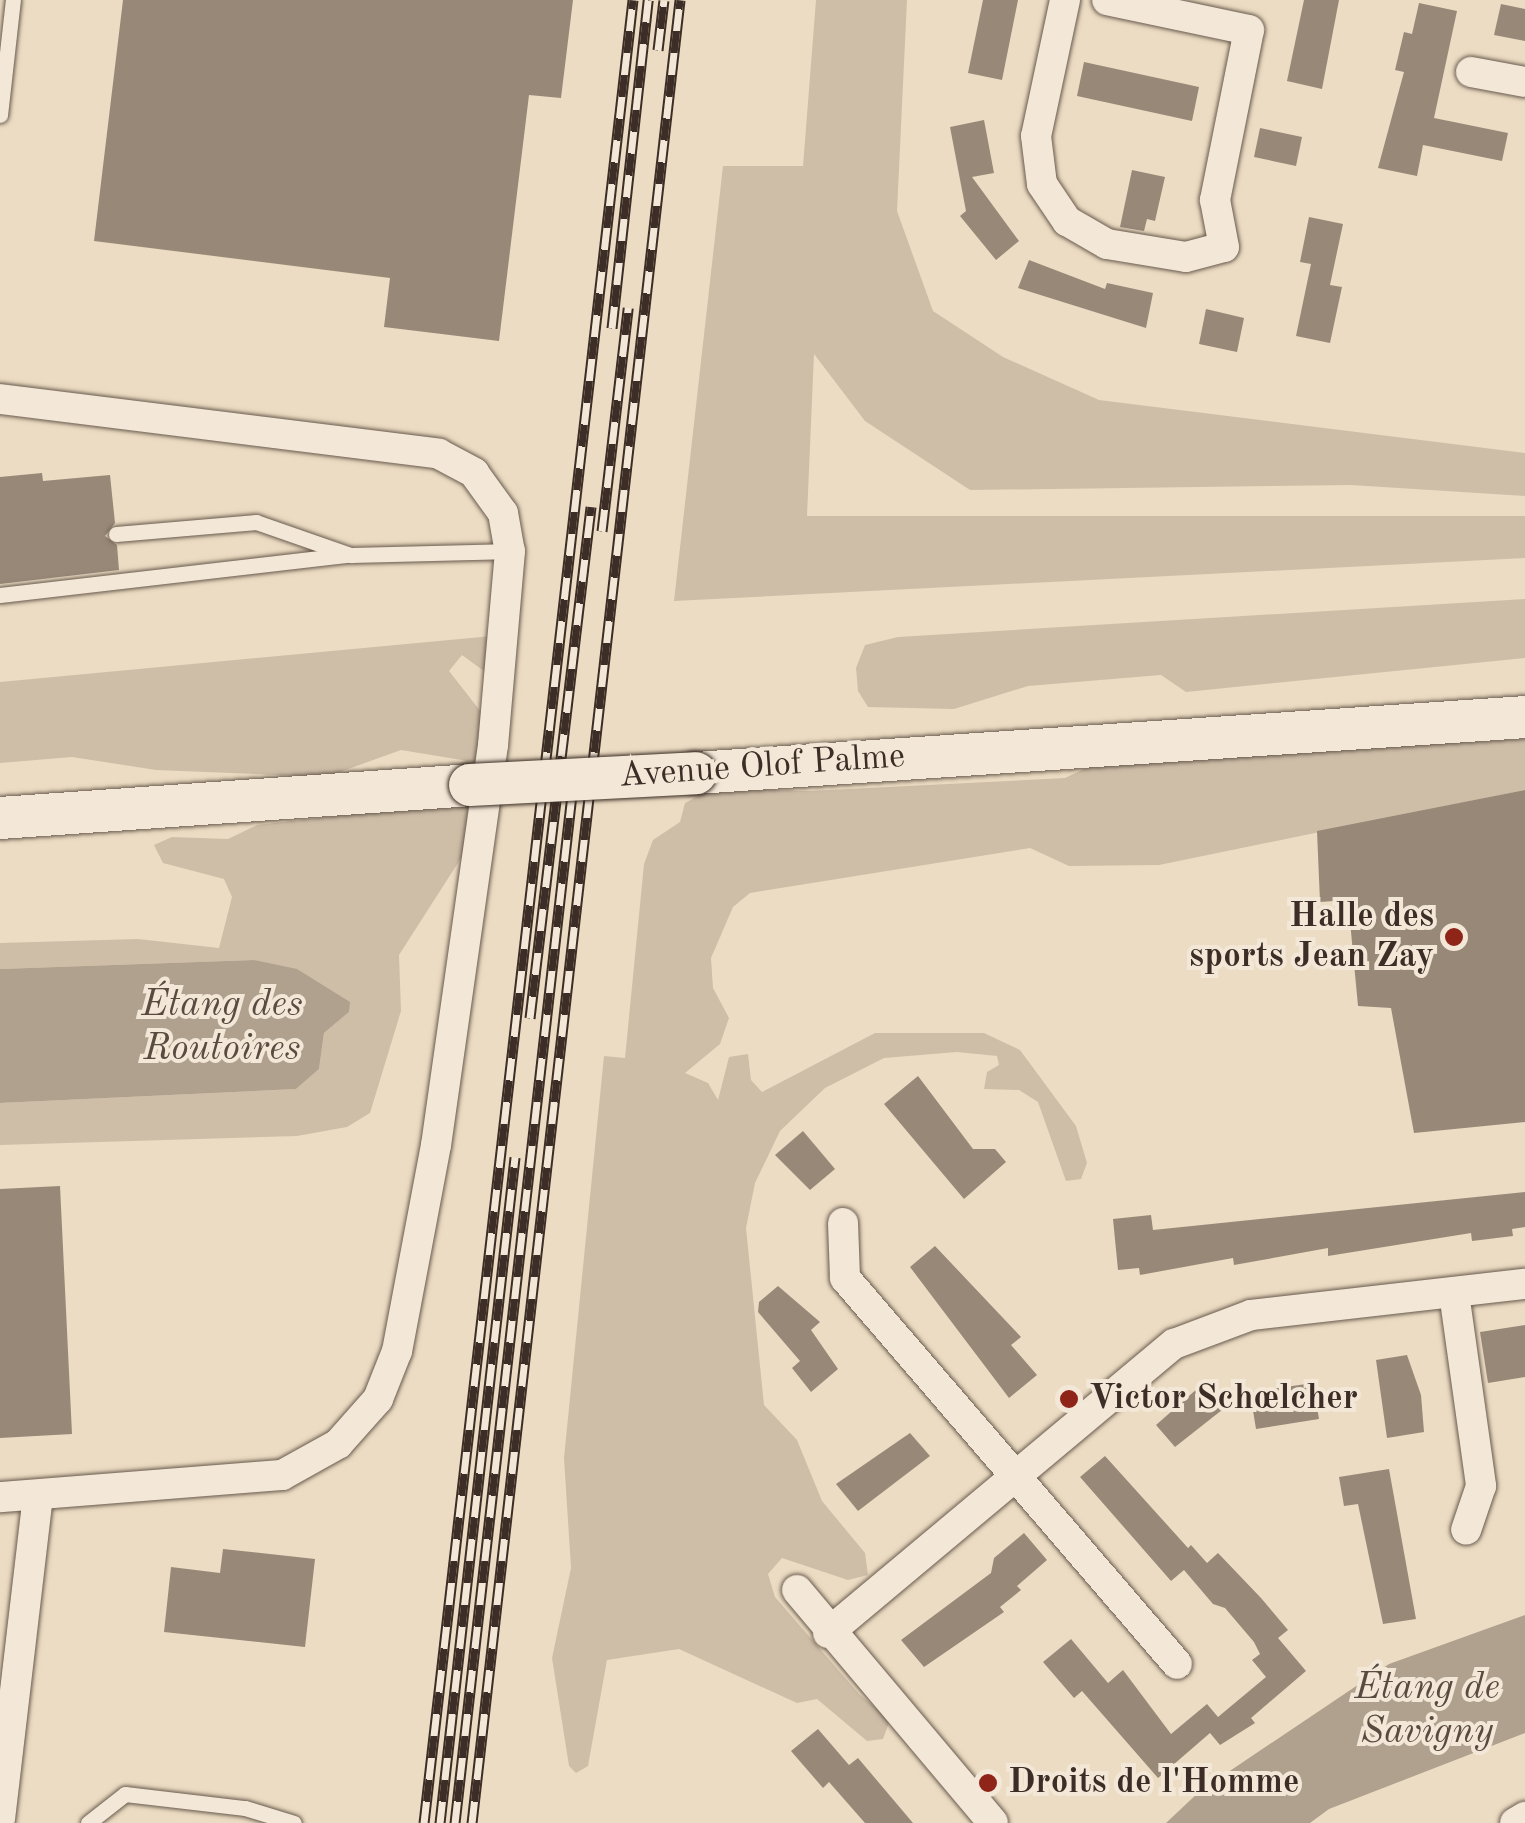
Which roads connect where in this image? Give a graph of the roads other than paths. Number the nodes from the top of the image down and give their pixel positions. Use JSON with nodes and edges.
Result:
{"nodes":[{"id":1,"x":12,"y":0,"type":"edge"},
{"id":2,"x":1065,"y":0,"type":"edge"},
{"id":3,"x":1107,"y":0,"type":"edge"},
{"id":4,"x":4,"y":43,"type":"edge"},
{"id":5,"x":1471,"y":72,"type":"dead end"},
{"id":6,"x":1525,"y":82,"type":"edge"},
{"id":7,"x":0,"y":115,"type":"edge"},
{"id":8,"x":0,"y":399,"type":"edge"},
{"id":9,"x":116,"y":534,"type":"dead end"},
{"id":10,"x":510,"y":551,"type":"junction"},
{"id":11,"x":352,"y":555,"type":"junction"},
{"id":12,"x":0,"y":595,"type":"edge"},
{"id":13,"x":1525,"y":717,"type":"edge"},
{"id":14,"x":0,"y":818,"type":"edge"},
{"id":15,"x":843,"y":1223,"type":"dead end"},
{"id":16,"x":1525,"y":1284,"type":"edge"},
{"id":17,"x":1454,"y":1293,"type":"junction"},
{"id":18,"x":1018,"y":1477,"type":"junction"},
{"id":19,"x":38,"y":1496,"type":"junction"},
{"id":20,"x":0,"y":1497,"type":"edge"},
{"id":21,"x":1466,"y":1530,"type":"dead end"},
{"id":22,"x":797,"y":1590,"type":"dead end"},
{"id":23,"x":828,"y":1633,"type":"junction"},
{"id":24,"x":1176,"y":1664,"type":"dead end"},
{"id":25,"x":1525,"y":1818,"type":"edge"},
{"id":26,"x":0,"y":1819,"type":"edge"},
{"id":27,"x":88,"y":1823,"type":"edge"},
{"id":28,"x":294,"y":1823,"type":"edge"},
{"id":29,"x":993,"y":1823,"type":"edge"},
{"id":30,"x":1515,"y":1823,"type":"edge"}],
"edges":[{"from":1,"to":4,"type":"lane"},
{"from":2,"to":3,"type":"street"},
{"from":4,"to":7,"type":"lane"},
{"from":5,"to":6,"type":"street"},
{"from":8,"to":10,"type":"street"},
{"from":9,"to":11,"type":"lane"},
{"from":10,"to":11,"type":"lane"},
{"from":10,"to":19,"type":"street"},
{"from":11,"to":12,"type":"lane"},
{"from":13,"to":14,"type":"main road","name":"Avenue Olof Palme","bridge":true},
{"from":15,"to":18,"type":"street"},
{"from":16,"to":17,"type":"street"},
{"from":17,"to":18,"type":"street"},
{"from":17,"to":21,"type":"street"},
{"from":18,"to":23,"type":"street"},
{"from":18,"to":24,"type":"street"},
{"from":19,"to":20,"type":"street"},
{"from":19,"to":26,"type":"street"},
{"from":22,"to":23,"type":"street"},
{"from":23,"to":29,"type":"street"},
{"from":25,"to":30,"type":"street"},
{"from":27,"to":28,"type":"lane"}]}
